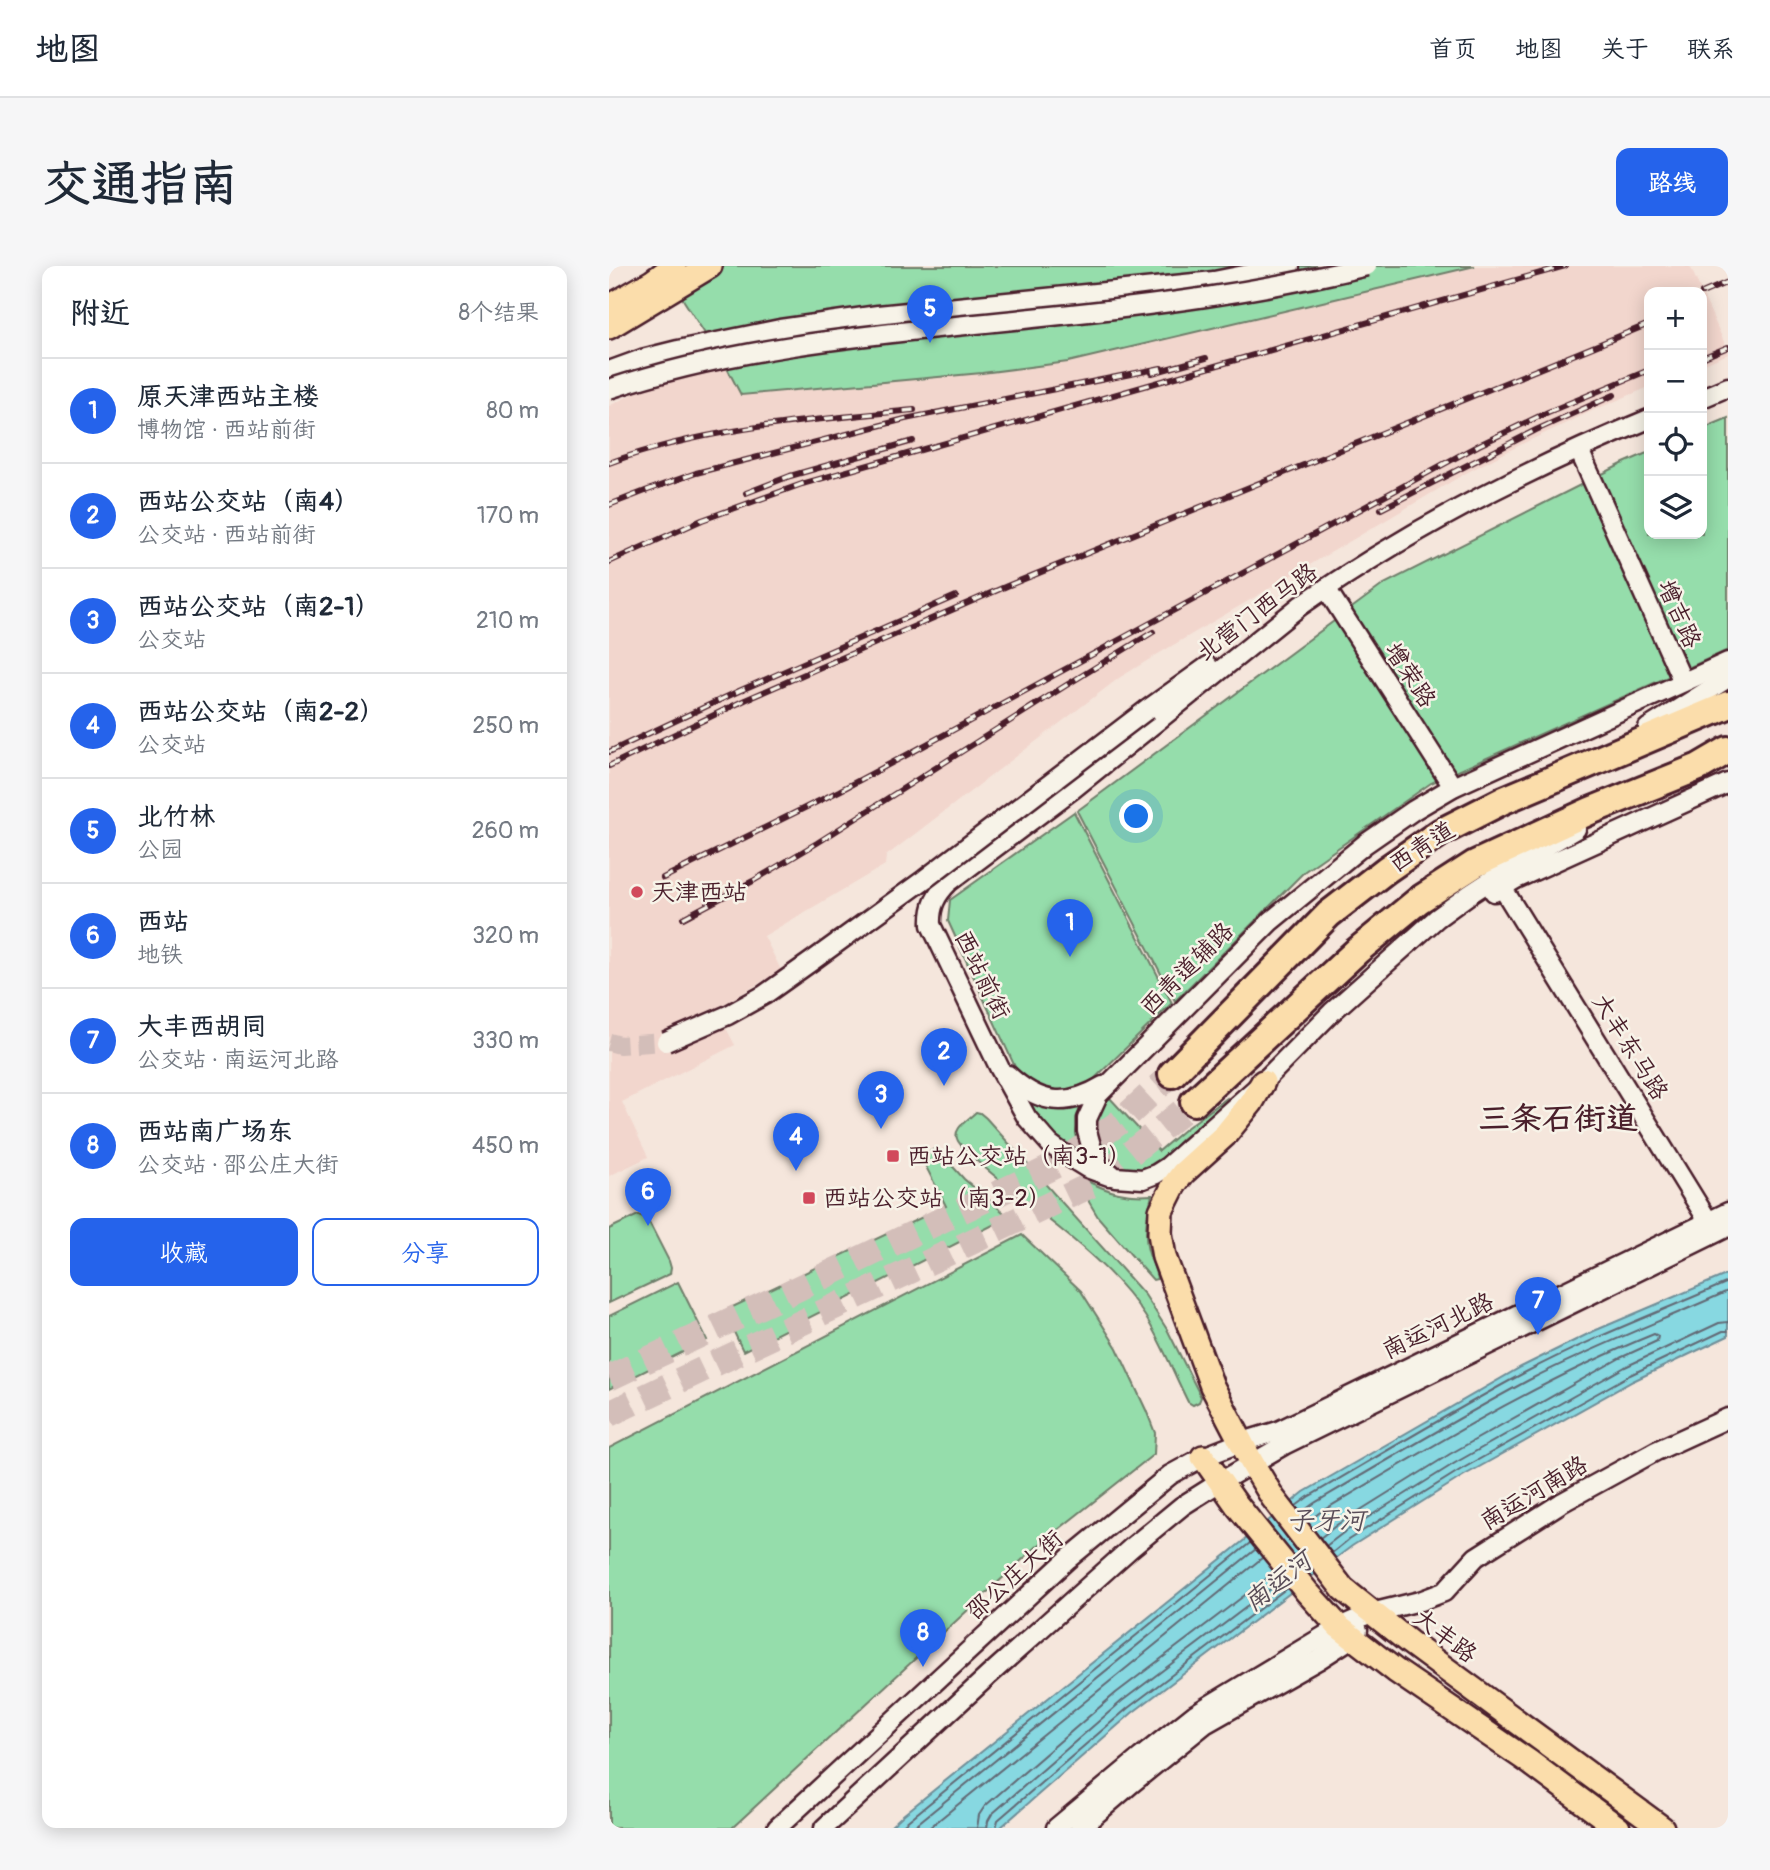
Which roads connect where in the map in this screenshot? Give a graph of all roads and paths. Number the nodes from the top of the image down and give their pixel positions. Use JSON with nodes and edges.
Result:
{"nodes":[{"id":1,"x":674,"y":266,"type":"edge"},
{"id":2,"x":710,"y":266,"type":"edge"},
{"id":3,"x":1290,"y":266,"type":"edge"},
{"id":4,"x":1367,"y":266,"type":"edge"},
{"id":5,"x":609,"y":307,"type":"edge"},
{"id":6,"x":609,"y":327,"type":"edge"},
{"id":7,"x":609,"y":370,"type":"edge"},
{"id":8,"x":1728,"y":387,"type":"edge"},
{"id":9,"x":609,"y":389,"type":"edge"},
{"id":10,"x":1707,"y":396,"type":"edge"},
{"id":11,"x":1644,"y":421,"type":"edge"},
{"id":12,"x":1584,"y":448,"type":"junction"},
{"id":13,"x":1326,"y":589,"type":"junction"},
{"id":14,"x":1300,"y":606,"type":"junction"},
{"id":15,"x":1728,"y":662,"type":"edge"},
{"id":16,"x":1728,"y":678,"type":"edge"},
{"id":17,"x":1687,"y":680,"type":"junction"},
{"id":18,"x":1728,"y":699,"type":"edge"},
{"id":19,"x":1728,"y":705,"type":"edge"},
{"id":20,"x":1691,"y":720,"type":"junction"},
{"id":21,"x":1728,"y":750,"type":"edge"},
{"id":22,"x":1602,"y":758,"type":"junction"},
{"id":23,"x":1728,"y":758,"type":"edge"},
{"id":24,"x":1699,"y":767,"type":"junction"},
{"id":25,"x":1728,"y":783,"type":"edge"},
{"id":26,"x":1453,"y":787,"type":"junction"},
{"id":27,"x":1643,"y":790,"type":"junction"},
{"id":28,"x":1502,"y":887,"type":"junction"},
{"id":29,"x":933,"y":902,"type":"joint"},
{"id":30,"x":1402,"y":950,"type":"junction"},
{"id":31,"x":666,"y":1042,"type":"tunnel mouth"},
{"id":32,"x":1000,"y":1069,"type":"junction"},
{"id":33,"x":1172,"y":1074,"type":"tunnel mouth"},
{"id":34,"x":1263,"y":1082,"type":"junction"},
{"id":35,"x":1108,"y":1083,"type":"junction"},
{"id":36,"x":1194,"y":1102,"type":"tunnel mouth"},
{"id":37,"x":1115,"y":1177,"type":"junction"},
{"id":38,"x":1728,"y":1212,"type":"edge"},
{"id":39,"x":1717,"y":1227,"type":"edge"},
{"id":40,"x":1728,"y":1418,"type":"edge"},
{"id":41,"x":1247,"y":1452,"type":"junction"},
{"id":42,"x":1203,"y":1457,"type":"junction"},
{"id":43,"x":1220,"y":1482,"type":"junction"},
{"id":44,"x":1371,"y":1613,"type":"junction"},
{"id":45,"x":1346,"y":1633,"type":"junction"},
{"id":46,"x":777,"y":1828,"type":"edge"},
{"id":47,"x":824,"y":1828,"type":"edge"},
{"id":48,"x":1056,"y":1828,"type":"edge"},
{"id":49,"x":1080,"y":1828,"type":"edge"},
{"id":50,"x":1618,"y":1828,"type":"edge"},
{"id":51,"x":1662,"y":1828,"type":"edge"}],
"edges":[{"from":1,"to":5,"type":"main road"},
{"from":2,"to":6,"type":"main road"},
{"from":3,"to":7,"type":"street"},
{"from":4,"to":9,"type":"street","bridge":true},
{"from":8,"to":10,"type":"street"},
{"from":11,"to":12,"type":"street","name":"北营门西马路"},
{"from":12,"to":13,"type":"street","name":"北营门西马路"},
{"from":12,"to":17,"type":"street","name":"增吉路"},
{"from":13,"to":14,"type":"street","name":"北营门西马路"},
{"from":13,"to":26,"type":"street","name":"增荣路"},
{"from":14,"to":29,"type":"street","name":"北营门西马路"},
{"from":14,"to":31,"type":"street","bridge":true},
{"from":15,"to":17,"type":"street","name":"西青道辅路"},
{"from":16,"to":22,"type":"street"},
{"from":17,"to":26,"type":"street","name":"西青道辅路"},
{"from":18,"to":20,"type":"highway"},
{"from":19,"to":20,"type":"highway","name":"西青道"},
{"from":20,"to":22,"type":"highway","name":"西青道"},
{"from":21,"to":24,"type":"highway","name":"西青道"},
{"from":22,"to":33,"type":"highway","name":"西青道"},
{"from":23,"to":24,"type":"highway"},
{"from":24,"to":27,"type":"highway","name":"西青道"},
{"from":25,"to":28,"type":"street"},
{"from":26,"to":35,"type":"street","name":"西青道辅路"},
{"from":27,"to":30,"type":"street"},
{"from":27,"to":36,"type":"highway","name":"西青道"},
{"from":28,"to":30,"type":"street"},
{"from":28,"to":39,"type":"street","name":"大丰东马路"},
{"from":29,"to":32,"type":"street","name":"西站前街"},
{"from":30,"to":34,"type":"street"},
{"from":32,"to":35,"type":"street"},
{"from":32,"to":37,"type":"street","name":"西站前街"},
{"from":34,"to":37,"type":"street"},
{"from":34,"to":41,"type":"main road"},
{"from":35,"to":37,"type":"street","name":"西青道辅路"},
{"from":38,"to":39,"type":"street","name":"南运河北路"},
{"from":39,"to":41,"type":"street","name":"南运河北路"},
{"from":40,"to":44,"type":"street","name":"南运河南路"},
{"from":41,"to":42,"type":"street","name":"南运河北路"},
{"from":41,"to":43,"type":"street","name":"南运河北路"},
{"from":41,"to":44,"type":"main road","name":"大丰路"},
{"from":42,"to":43,"type":"main road"},
{"from":42,"to":46,"type":"street","name":"邵公庄大街"},
{"from":43,"to":45,"type":"main road"},
{"from":43,"to":47,"type":"street"},
{"from":44,"to":45,"type":"street"},
{"from":44,"to":51,"type":"main road","name":"大丰路"},
{"from":45,"to":48,"type":"street"},
{"from":45,"to":49,"type":"street"},
{"from":45,"to":50,"type":"main road"}]}
